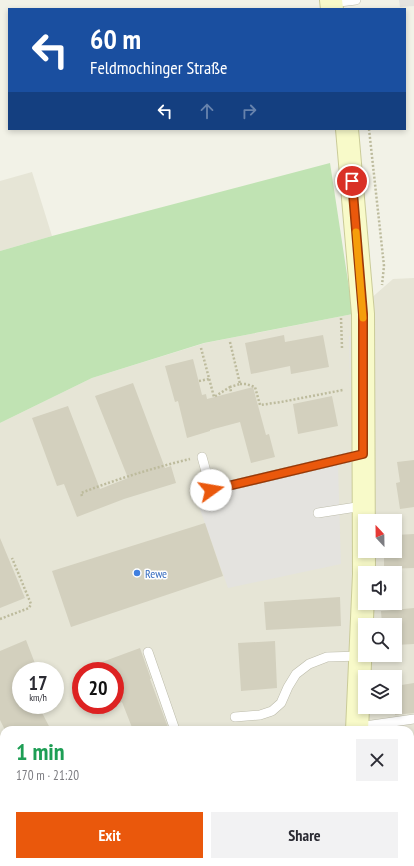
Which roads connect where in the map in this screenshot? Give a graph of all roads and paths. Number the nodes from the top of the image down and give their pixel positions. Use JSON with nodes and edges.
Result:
{"nodes":[{"id":1,"x":356,"y":0,"type":"edge"},
{"id":2,"x":332,"y":4,"type":"edge"},
{"id":3,"x":347,"y":130,"type":"edge"},
{"id":4,"x":369,"y":130,"type":"edge"},
{"id":5,"x":384,"y":266,"type":"dead end"},
{"id":6,"x":230,"y":342,"type":"dead end"},
{"id":7,"x":201,"y":348,"type":"dead end"},
{"id":8,"x":209,"y":378,"type":"junction"},
{"id":9,"x":199,"y":381,"type":"dead end"},
{"id":10,"x":240,"y":384,"type":"junction"},
{"id":11,"x":230,"y":387,"type":"junction"},
{"id":12,"x":343,"y":390,"type":"dead end"},
{"id":13,"x":231,"y":392,"type":"dead end"},
{"id":14,"x":363,"y":454,"type":"junction"},
{"id":15,"x":202,"y":456,"type":"joint"},
{"id":16,"x":82,"y":496,"type":"dead end"},
{"id":17,"x":363,"y":506,"type":"junction"},
{"id":18,"x":318,"y":513,"type":"dead end"},
{"id":19,"x":12,"y":558,"type":"dead end"},
{"id":20,"x":362,"y":618,"type":"edge"},
{"id":21,"x":0,"y":620,"type":"edge"},
{"id":22,"x":148,"y":652,"type":"dead end"},
{"id":23,"x":358,"y":656,"type":"edge"},
{"id":24,"x":360,"y":662,"type":"edge"},
{"id":25,"x":235,"y":717,"type":"dead end"},
{"id":26,"x":414,"y":718,"type":"edge"},
{"id":27,"x":174,"y":726,"type":"edge"},
{"id":28,"x":357,"y":726,"type":"edge"},
{"id":29,"x":368,"y":726,"type":"edge"}],
"edges":[{"from":1,"to":2,"type":"lane"},
{"from":3,"to":14,"type":"main road"},
{"from":4,"to":5,"type":"path"},
{"from":6,"to":10,"type":"path"},
{"from":7,"to":8,"type":"path"},
{"from":8,"to":9,"type":"path"},
{"from":8,"to":11,"type":"path"},
{"from":10,"to":11,"type":"path"},
{"from":10,"to":12,"type":"path"},
{"from":11,"to":13,"type":"path"},
{"from":14,"to":15,"type":"lane"},
{"from":14,"to":17,"type":"main road"},
{"from":15,"to":16,"type":"path"},
{"from":17,"to":18,"type":"lane"},
{"from":17,"to":20,"type":"main road"},
{"from":19,"to":21,"type":"path"},
{"from":22,"to":27,"type":"lane"},
{"from":23,"to":25,"type":"lane"},
{"from":24,"to":28,"type":"main road"},
{"from":26,"to":29,"type":"lane"}]}
